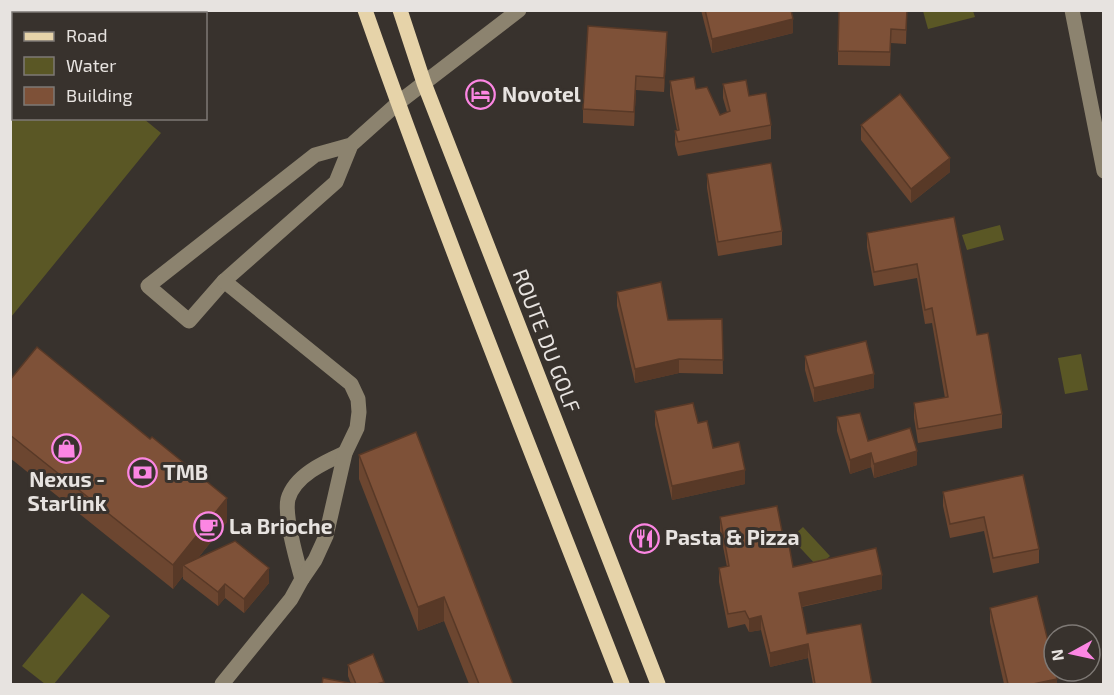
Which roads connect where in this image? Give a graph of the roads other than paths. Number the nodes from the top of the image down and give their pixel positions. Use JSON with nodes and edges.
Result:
{"nodes":[{"id":1,"x":365,"y":10,"type":"edge"},
{"id":2,"x":400,"y":10,"type":"edge"},
{"id":3,"x":519,"y":10,"type":"edge"},
{"id":4,"x":1072,"y":10,"type":"edge"},
{"id":5,"x":424,"y":83,"type":"junction"},
{"id":6,"x":398,"y":103,"type":"junction"},
{"id":7,"x":351,"y":145,"type":"junction"},
{"id":8,"x":1104,"y":171,"type":"edge"},
{"id":9,"x":224,"y":281,"type":"junction"},
{"id":10,"x":345,"y":453,"type":"junction"},
{"id":11,"x":302,"y":579,"type":"junction"},
{"id":12,"x":222,"y":684,"type":"edge"},
{"id":13,"x":622,"y":684,"type":"edge"},
{"id":14,"x":657,"y":684,"type":"edge"}],
"edges":[{"from":1,"to":6,"type":"main road"},
{"from":2,"to":5,"type":"main road","name":"ROUTE DU GOLF"},
{"from":3,"to":5,"type":"street"},
{"from":4,"to":8,"type":"street"},
{"from":5,"to":6,"type":"street"},
{"from":5,"to":14,"type":"main road","name":"ROUTE DU GOLF"},
{"from":6,"to":7,"type":"street"},
{"from":6,"to":13,"type":"main road"},
{"from":7,"to":9,"type":"street"},
{"from":7,"to":9,"type":"street"},
{"from":9,"to":10,"type":"street"},
{"from":10,"to":11,"type":"street"},
{"from":10,"to":11,"type":"street"},
{"from":11,"to":12,"type":"street"}]}
